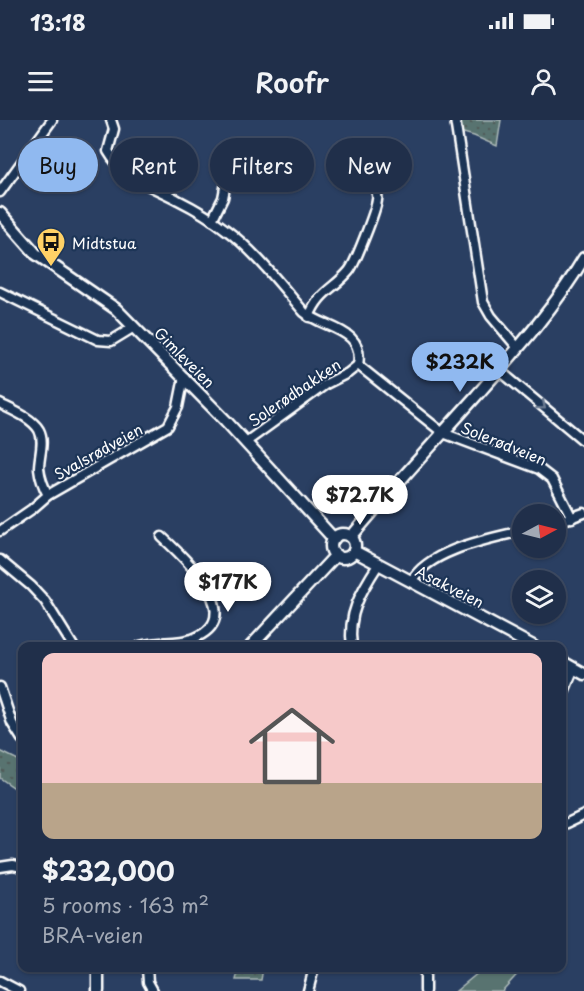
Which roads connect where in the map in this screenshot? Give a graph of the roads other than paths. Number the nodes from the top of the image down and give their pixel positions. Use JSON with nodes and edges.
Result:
{"nodes":[{"id":1,"x":52,"y":120,"type":"edge"},
{"id":2,"x":111,"y":120,"type":"edge"},
{"id":3,"x":455,"y":120,"type":"edge"},
{"id":4,"x":0,"y":192,"type":"edge"},
{"id":5,"x":224,"y":192,"type":"edge"},
{"id":6,"x":376,"y":192,"type":"edge"},
{"id":7,"x":0,"y":213,"type":"edge"},
{"id":8,"x":212,"y":220,"type":"junction"},
{"id":9,"x":584,"y":258,"type":"edge"},
{"id":10,"x":0,"y":292,"type":"edge"},
{"id":11,"x":309,"y":316,"type":"junction"},
{"id":12,"x":134,"y":327,"type":"junction"},
{"id":13,"x":518,"y":348,"type":"junction"},
{"id":14,"x":358,"y":365,"type":"junction"},
{"id":15,"x":499,"y":370,"type":"junction"},
{"id":16,"x":184,"y":377,"type":"junction"},
{"id":17,"x":0,"y":404,"type":"edge"},
{"id":18,"x":443,"y":433,"type":"junction"},
{"id":19,"x":584,"y":441,"type":"edge"},
{"id":20,"x":246,"y":442,"type":"junction"},
{"id":21,"x":48,"y":495,"type":"junction"},
{"id":22,"x":584,"y":513,"type":"edge"},
{"id":23,"x":572,"y":518,"type":"junction"},
{"id":24,"x":566,"y":520,"type":"edge"},
{"id":25,"x":0,"y":531,"type":"edge"},
{"id":26,"x":512,"y":534,"type":"edge"},
{"id":27,"x":162,"y":537,"type":"dead end"},
{"id":28,"x":351,"y":537,"type":"junction"},
{"id":29,"x":334,"y":538,"type":"junction"},
{"id":30,"x":354,"y":551,"type":"junction"},
{"id":31,"x":336,"y":555,"type":"junction"},
{"id":32,"x":0,"y":560,"type":"edge"},
{"id":33,"x":378,"y":565,"type":"junction"},
{"id":34,"x":411,"y":582,"type":"junction"},
{"id":35,"x":71,"y":642,"type":"edge"},
{"id":36,"x":177,"y":642,"type":"edge"},
{"id":37,"x":255,"y":642,"type":"edge"},
{"id":38,"x":351,"y":642,"type":"edge"},
{"id":39,"x":525,"y":642,"type":"edge"},
{"id":40,"x":566,"y":664,"type":"edge"},
{"id":41,"x":574,"y":668,"type":"junction"},
{"id":42,"x":584,"y":674,"type":"edge"},
{"id":43,"x":0,"y":687,"type":"edge"},
{"id":44,"x":566,"y":687,"type":"edge"},
{"id":45,"x":18,"y":733,"type":"edge"},
{"id":46,"x":584,"y":815,"type":"edge"},
{"id":47,"x":566,"y":824,"type":"edge"},
{"id":48,"x":18,"y":866,"type":"edge"},
{"id":49,"x":0,"y":867,"type":"edge"},
{"id":50,"x":98,"y":972,"type":"edge"},
{"id":51,"x":147,"y":972,"type":"edge"},
{"id":52,"x":313,"y":972,"type":"edge"},
{"id":53,"x":425,"y":972,"type":"edge"},
{"id":54,"x":0,"y":981,"type":"edge"},
{"id":55,"x":19,"y":991,"type":"edge"},
{"id":56,"x":98,"y":991,"type":"edge"},
{"id":57,"x":153,"y":991,"type":"edge"},
{"id":58,"x":308,"y":991,"type":"edge"},
{"id":59,"x":425,"y":991,"type":"edge"}],
"edges":[{"from":1,"to":4,"type":"street"},
{"from":2,"to":8,"type":"street"},
{"from":3,"to":13,"type":"street"},
{"from":5,"to":8,"type":"street"},
{"from":6,"to":11,"type":"street"},
{"from":7,"to":12,"type":"main road","name":"Gimleveien"},
{"from":8,"to":11,"type":"street"},
{"from":9,"to":13,"type":"main road"},
{"from":10,"to":12,"type":"street"},
{"from":11,"to":14,"type":"street"},
{"from":12,"to":16,"type":"main road","name":"Gimleveien"},
{"from":13,"to":15,"type":"main road"},
{"from":14,"to":18,"type":"street","name":"Solerødveien"},
{"from":14,"to":20,"type":"street","name":"Solerødbakken"},
{"from":15,"to":18,"type":"main road"},
{"from":15,"to":19,"type":"street","one_way":true},
{"from":16,"to":20,"type":"main road","name":"Gimleveien"},
{"from":16,"to":21,"type":"street","name":"Svalsrødveien"},
{"from":17,"to":21,"type":"street"},
{"from":18,"to":23,"type":"street","name":"Solerødveien"},
{"from":18,"to":28,"type":"main road"},
{"from":20,"to":29,"type":"main road","name":"Gimleveien"},
{"from":21,"to":25,"type":"street","name":"Svalsrødveien"},
{"from":22,"to":23,"type":"street"},
{"from":23,"to":24,"type":"street"},
{"from":26,"to":34,"type":"street"},
{"from":27,"to":36,"type":"street"},
{"from":28,"to":29,"type":"main road"},
{"from":28,"to":30,"type":"main road"},
{"from":29,"to":31,"type":"main road"},
{"from":30,"to":31,"type":"main road"},
{"from":30,"to":33,"type":"main road","name":"Asakveien"},
{"from":31,"to":37,"type":"main road"},
{"from":32,"to":35,"type":"street"},
{"from":33,"to":34,"type":"main road","name":"Asakveien"},
{"from":33,"to":38,"type":"street"},
{"from":34,"to":39,"type":"main road","name":"Asakveien"},
{"from":40,"to":41,"type":"main road"},
{"from":41,"to":42,"type":"main road"},
{"from":41,"to":44,"type":"street"},
{"from":43,"to":45,"type":"street"},
{"from":46,"to":47,"type":"street"},
{"from":48,"to":49,"type":"street"},
{"from":50,"to":56,"type":"main road"},
{"from":51,"to":57,"type":"street"},
{"from":52,"to":58,"type":"street"},
{"from":53,"to":59,"type":"street"},
{"from":54,"to":55,"type":"street"}]}
